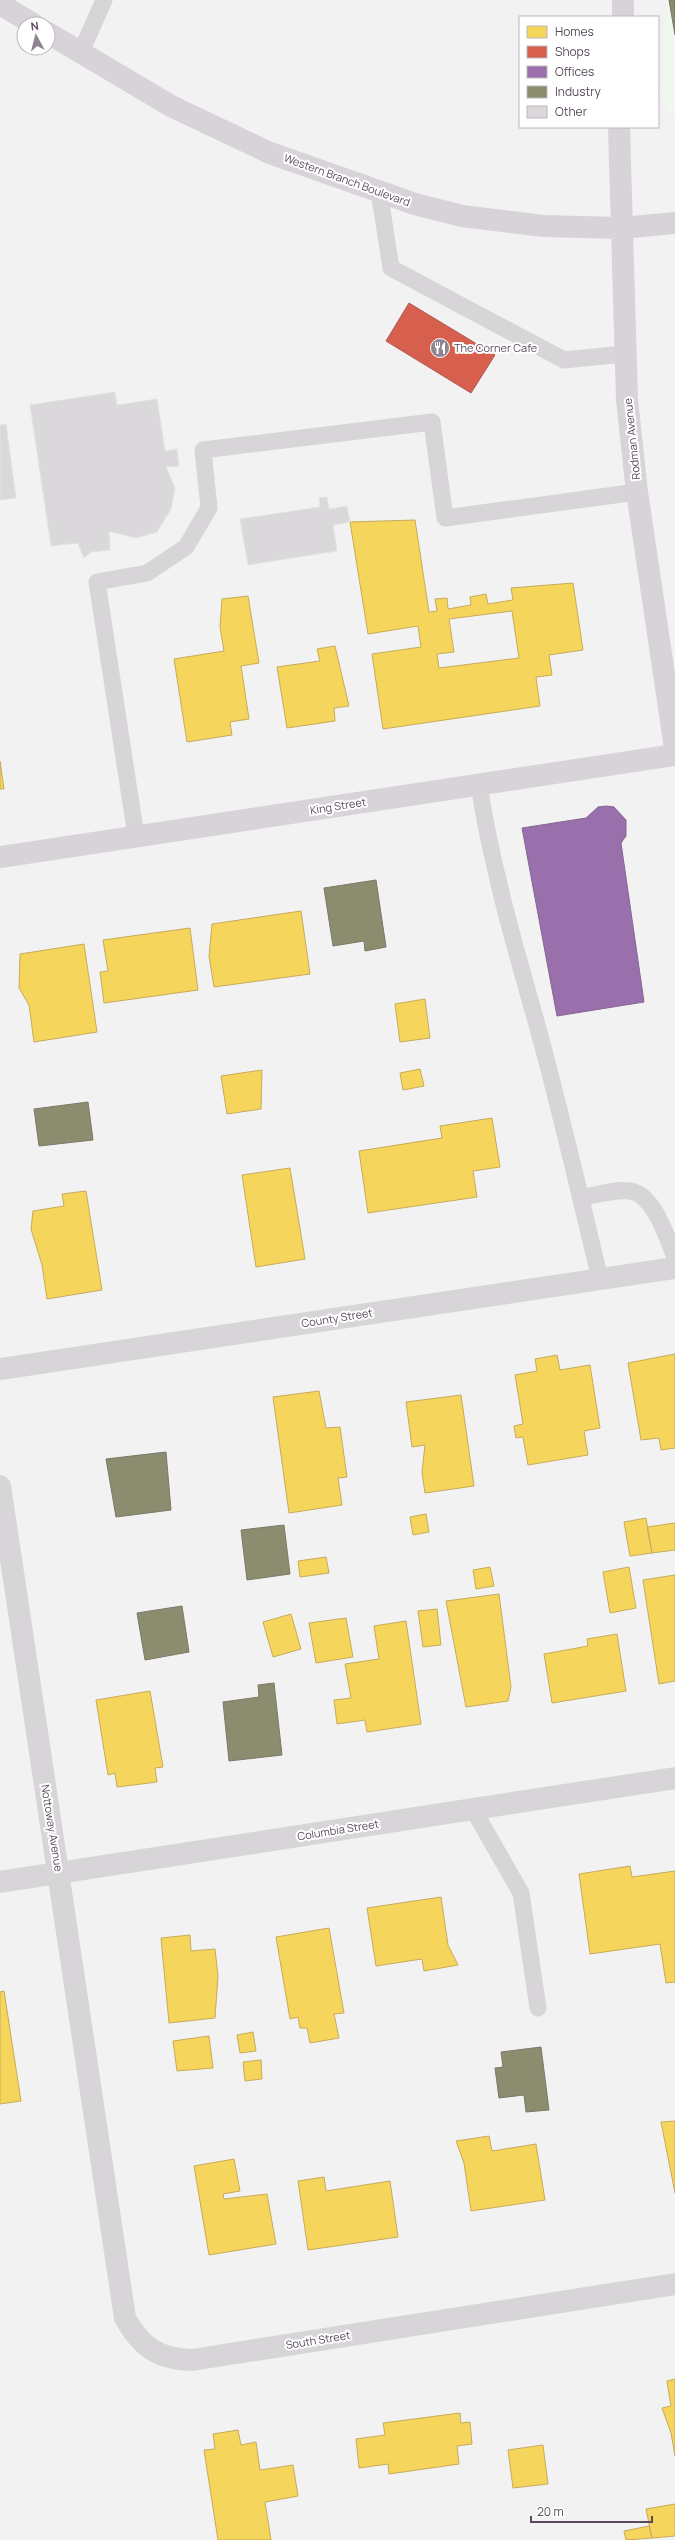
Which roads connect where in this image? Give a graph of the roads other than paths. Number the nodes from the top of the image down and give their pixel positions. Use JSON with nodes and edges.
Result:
{"nodes":[{"id":1,"x":623,"y":0,"type":"edge"},
{"id":2,"x":106,"y":1,"type":"edge"},
{"id":3,"x":0,"y":4,"type":"edge"},
{"id":4,"x":20,"y":16,"type":"edge"},
{"id":5,"x":623,"y":16,"type":"edge"},
{"id":6,"x":56,"y":38,"type":"edge"},
{"id":7,"x":81,"y":52,"type":"junction"},
{"id":8,"x":619,"y":128,"type":"edge"},
{"id":9,"x":379,"y":191,"type":"junction"},
{"id":10,"x":675,"y":223,"type":"edge"},
{"id":11,"x":621,"y":228,"type":"junction"},
{"id":12,"x":624,"y":354,"type":"junction"},
{"id":13,"x":637,"y":492,"type":"junction"},
{"id":14,"x":675,"y":748,"type":"edge"},
{"id":15,"x":675,"y":755,"type":"edge"},
{"id":16,"x":479,"y":785,"type":"junction"},
{"id":17,"x":136,"y":836,"type":"junction"},
{"id":18,"x":0,"y":857,"type":"edge"},
{"id":19,"x":581,"y":1198,"type":"junction"},
{"id":20,"x":675,"y":1257,"type":"edge"},
{"id":21,"x":675,"y":1268,"type":"edge"},
{"id":22,"x":600,"y":1279,"type":"junction"},
{"id":23,"x":0,"y":1369,"type":"edge"},
{"id":24,"x":0,"y":1486,"type":"edge"},
{"id":25,"x":675,"y":1778,"type":"edge"},
{"id":26,"x":473,"y":1809,"type":"junction"},
{"id":27,"x":59,"y":1873,"type":"junction"},
{"id":28,"x":0,"y":1882,"type":"edge"},
{"id":29,"x":538,"y":2008,"type":"dead end"},
{"id":30,"x":103,"y":2171,"type":"joint"},
{"id":31,"x":675,"y":2284,"type":"edge"}],
"edges":[{"from":1,"to":5,"type":"street"},
{"from":2,"to":7,"type":"lane"},
{"from":3,"to":4,"type":"street"},
{"from":6,"to":7,"type":"street","name":"Western Branch Boulevard"},
{"from":7,"to":9,"type":"street","name":"Western Branch Boulevard"},
{"from":8,"to":11,"type":"street","name":"Rodman Avenue"},
{"from":9,"to":11,"type":"street","name":"Western Branch Boulevard"},
{"from":9,"to":12,"type":"lane"},
{"from":10,"to":11,"type":"street","name":"Western Branch Boulevard"},
{"from":11,"to":12,"type":"street","name":"Rodman Avenue"},
{"from":12,"to":13,"type":"street","name":"Rodman Avenue"},
{"from":13,"to":14,"type":"street","name":"Rodman Avenue"},
{"from":13,"to":17,"type":"lane"},
{"from":15,"to":16,"type":"street","name":"King Street"},
{"from":16,"to":17,"type":"street","name":"King Street"},
{"from":16,"to":19,"type":"lane"},
{"from":17,"to":18,"type":"street","name":"King Street"},
{"from":19,"to":20,"type":"lane"},
{"from":19,"to":22,"type":"lane"},
{"from":21,"to":22,"type":"street","name":"County Street"},
{"from":22,"to":23,"type":"street","name":"County Street"},
{"from":24,"to":27,"type":"street","name":"Nottoway Avenue"},
{"from":25,"to":26,"type":"street","name":"Columbia Street"},
{"from":26,"to":27,"type":"street","name":"Columbia Street"},
{"from":26,"to":29,"type":"lane"},
{"from":27,"to":28,"type":"street","name":"Columbia Street"},
{"from":27,"to":30,"type":"street","name":"Nottoway Avenue"},
{"from":30,"to":31,"type":"street","name":"South Street"}]}
